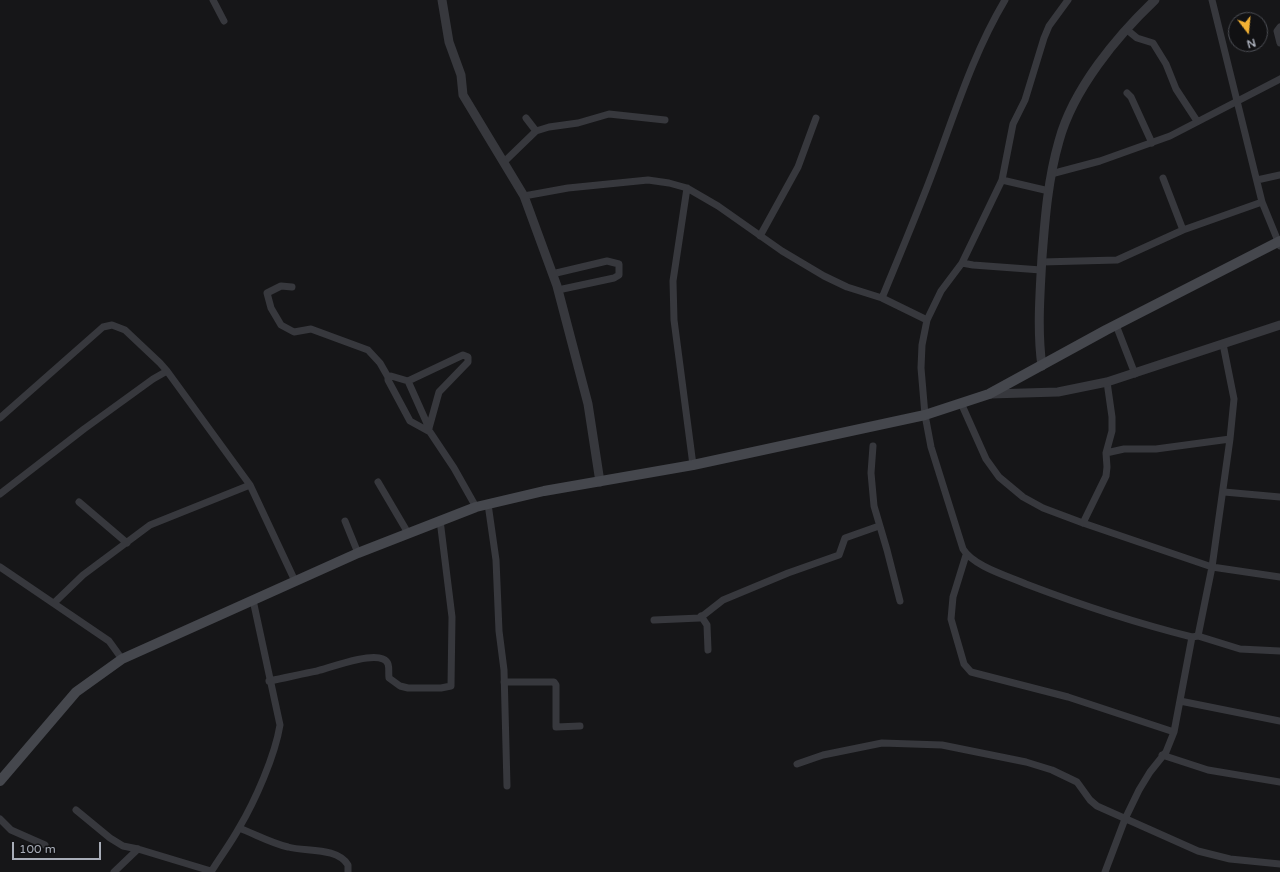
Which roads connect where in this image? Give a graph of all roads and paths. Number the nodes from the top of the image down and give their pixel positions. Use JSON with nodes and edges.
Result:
{"nodes":[{"id":1,"x":213,"y":0,"type":"edge"},
{"id":2,"x":442,"y":0,"type":"edge"},
{"id":3,"x":1005,"y":0,"type":"edge"},
{"id":4,"x":1068,"y":0,"type":"edge"},
{"id":5,"x":1155,"y":0,"type":"edge"},
{"id":6,"x":1212,"y":0,"type":"edge"},
{"id":7,"x":224,"y":21,"type":"dead end"},
{"id":8,"x":1280,"y":27,"type":"edge"},
{"id":9,"x":1126,"y":29,"type":"junction"},
{"id":10,"x":1280,"y":43,"type":"edge"},
{"id":11,"x":1280,"y":79,"type":"edge"},
{"id":12,"x":1127,"y":93,"type":"dead end"},
{"id":13,"x":1238,"y":100,"type":"junction"},
{"id":14,"x":526,"y":118,"type":"dead end"},
{"id":15,"x":816,"y":118,"type":"dead end"},
{"id":16,"x":665,"y":120,"type":"dead end"},
{"id":17,"x":1197,"y":121,"type":"junction"},
{"id":18,"x":536,"y":131,"type":"junction"},
{"id":19,"x":1152,"y":143,"type":"junction"},
{"id":20,"x":504,"y":162,"type":"junction"},
{"id":21,"x":1051,"y":174,"type":"junction"},
{"id":22,"x":1280,"y":175,"type":"edge"},
{"id":23,"x":1163,"y":178,"type":"dead end"},
{"id":24,"x":1002,"y":180,"type":"junction"},
{"id":25,"x":1257,"y":180,"type":"junction"},
{"id":26,"x":687,"y":188,"type":"junction"},
{"id":27,"x":1049,"y":191,"type":"junction"},
{"id":28,"x":524,"y":196,"type":"junction"},
{"id":29,"x":1262,"y":202,"type":"junction"},
{"id":30,"x":1183,"y":230,"type":"junction"},
{"id":31,"x":760,"y":236,"type":"junction"},
{"id":32,"x":1279,"y":243,"type":"edge"},
{"id":33,"x":962,"y":262,"type":"junction"},
{"id":34,"x":1041,"y":266,"type":"junction"},
{"id":35,"x":552,"y":274,"type":"junction"},
{"id":36,"x":292,"y":286,"type":"dead end"},
{"id":37,"x":558,"y":290,"type":"junction"},
{"id":38,"x":882,"y":298,"type":"junction"},
{"id":39,"x":927,"y":320,"type":"junction"},
{"id":40,"x":1116,"y":325,"type":"junction"},
{"id":41,"x":1280,"y":325,"type":"edge"},
{"id":42,"x":1224,"y":344,"type":"junction"},
{"id":43,"x":1042,"y":366,"type":"junction"},
{"id":44,"x":167,"y":371,"type":"junction"},
{"id":45,"x":1135,"y":374,"type":"junction"},
{"id":46,"x":388,"y":378,"type":"junction"},
{"id":47,"x":408,"y":381,"type":"junction"},
{"id":48,"x":1107,"y":382,"type":"junction"},
{"id":49,"x":988,"y":394,"type":"junction"},
{"id":50,"x":961,"y":403,"type":"junction"},
{"id":51,"x":925,"y":415,"type":"junction"},
{"id":52,"x":0,"y":418,"type":"edge"},
{"id":53,"x":429,"y":430,"type":"junction"},
{"id":54,"x":1230,"y":439,"type":"junction"},
{"id":55,"x":873,"y":446,"type":"dead end"},
{"id":56,"x":1106,"y":453,"type":"junction"},
{"id":57,"x":693,"y":465,"type":"junction"},
{"id":58,"x":378,"y":482,"type":"dead end"},
{"id":59,"x":600,"y":482,"type":"junction"},
{"id":60,"x":250,"y":485,"type":"junction"},
{"id":61,"x":1224,"y":492,"type":"junction"},
{"id":62,"x":0,"y":494,"type":"edge"},
{"id":63,"x":1280,"y":497,"type":"edge"},
{"id":64,"x":79,"y":502,"type":"dead end"},
{"id":65,"x":488,"y":504,"type":"junction"},
{"id":66,"x":476,"y":507,"type":"junction"},
{"id":67,"x":440,"y":520,"type":"junction"},
{"id":68,"x":345,"y":521,"type":"dead end"},
{"id":69,"x":1083,"y":523,"type":"junction"},
{"id":70,"x":879,"y":526,"type":"junction"},
{"id":71,"x":408,"y":533,"type":"junction"},
{"id":72,"x":127,"y":543,"type":"junction"},
{"id":73,"x":358,"y":553,"type":"junction"},
{"id":74,"x":966,"y":555,"type":"junction"},
{"id":75,"x":0,"y":567,"type":"edge"},
{"id":76,"x":1212,"y":567,"type":"junction"},
{"id":77,"x":1280,"y":578,"type":"edge"},
{"id":78,"x":295,"y":581,"type":"junction"},
{"id":79,"x":253,"y":600,"type":"junction"},
{"id":80,"x":900,"y":601,"type":"dead end"},
{"id":81,"x":54,"y":603,"type":"junction"},
{"id":82,"x":701,"y":616,"type":"junction"},
{"id":83,"x":654,"y":620,"type":"dead end"},
{"id":84,"x":1195,"y":636,"type":"junction"},
{"id":85,"x":708,"y":650,"type":"dead end"},
{"id":86,"x":1280,"y":651,"type":"edge"},
{"id":87,"x":122,"y":659,"type":"junction"},
{"id":88,"x":269,"y":681,"type":"junction"},
{"id":89,"x":504,"y":682,"type":"junction"},
{"id":90,"x":1180,"y":701,"type":"junction"},
{"id":91,"x":1280,"y":721,"type":"edge"},
{"id":92,"x":580,"y":726,"type":"dead end"},
{"id":93,"x":1174,"y":732,"type":"junction"},
{"id":94,"x":1162,"y":755,"type":"junction"},
{"id":95,"x":797,"y":764,"type":"dead end"},
{"id":96,"x":0,"y":781,"type":"edge"},
{"id":97,"x":1280,"y":782,"type":"edge"},
{"id":98,"x":507,"y":786,"type":"dead end"},
{"id":99,"x":76,"y":810,"type":"dead end"},
{"id":100,"x":0,"y":819,"type":"edge"},
{"id":101,"x":1125,"y":819,"type":"junction"},
{"id":102,"x":239,"y":828,"type":"junction"},
{"id":103,"x":45,"y":845,"type":"dead end"},
{"id":104,"x":138,"y":849,"type":"junction"},
{"id":105,"x":1280,"y":864,"type":"edge"},
{"id":106,"x":114,"y":872,"type":"edge"},
{"id":107,"x":211,"y":872,"type":"edge"},
{"id":108,"x":348,"y":872,"type":"edge"},
{"id":109,"x":1105,"y":872,"type":"edge"}],
"edges":[{"from":1,"to":7,"type":"street"},
{"from":2,"to":20,"type":"street"},
{"from":3,"to":38,"type":"street"},
{"from":4,"to":24,"type":"street"},
{"from":5,"to":9,"type":"street"},
{"from":6,"to":13,"type":"street"},
{"from":8,"to":10,"type":"street"},
{"from":9,"to":17,"type":"street"},
{"from":9,"to":21,"type":"street"},
{"from":11,"to":13,"type":"street"},
{"from":12,"to":19,"type":"street"},
{"from":13,"to":17,"type":"street"},
{"from":13,"to":25,"type":"street"},
{"from":14,"to":18,"type":"street"},
{"from":15,"to":31,"type":"street"},
{"from":16,"to":18,"type":"street"},
{"from":17,"to":19,"type":"street"},
{"from":18,"to":20,"type":"street"},
{"from":19,"to":21,"type":"street"},
{"from":20,"to":28,"type":"street"},
{"from":21,"to":27,"type":"street"},
{"from":22,"to":25,"type":"street"},
{"from":23,"to":30,"type":"street"},
{"from":24,"to":27,"type":"street"},
{"from":24,"to":33,"type":"street"},
{"from":25,"to":29,"type":"street"},
{"from":26,"to":28,"type":"street"},
{"from":26,"to":31,"type":"street"},
{"from":26,"to":57,"type":"street"},
{"from":27,"to":34,"type":"street"},
{"from":28,"to":35,"type":"street"},
{"from":29,"to":30,"type":"street"},
{"from":29,"to":32,"type":"street"},
{"from":30,"to":34,"type":"street"},
{"from":31,"to":38,"type":"street"},
{"from":32,"to":40,"type":"main road"},
{"from":33,"to":34,"type":"street"},
{"from":33,"to":39,"type":"street"},
{"from":34,"to":43,"type":"street"},
{"from":35,"to":37,"type":"street"},
{"from":35,"to":37,"type":"street"},
{"from":36,"to":46,"type":"street"},
{"from":37,"to":59,"type":"street"},
{"from":38,"to":39,"type":"street"},
{"from":39,"to":51,"type":"street"},
{"from":40,"to":43,"type":"main road"},
{"from":40,"to":45,"type":"street"},
{"from":41,"to":42,"type":"street"},
{"from":42,"to":45,"type":"street"},
{"from":42,"to":54,"type":"street"},
{"from":43,"to":49,"type":"main road"},
{"from":44,"to":52,"type":"street"},
{"from":44,"to":60,"type":"street"},
{"from":44,"to":62,"type":"street"},
{"from":45,"to":48,"type":"street"},
{"from":46,"to":47,"type":"street"},
{"from":46,"to":53,"type":"street"},
{"from":47,"to":53,"type":"street"},
{"from":47,"to":53,"type":"street"},
{"from":48,"to":49,"type":"street"},
{"from":48,"to":56,"type":"street"},
{"from":49,"to":50,"type":"main road"},
{"from":50,"to":51,"type":"main road"},
{"from":50,"to":69,"type":"street"},
{"from":51,"to":57,"type":"main road"},
{"from":51,"to":74,"type":"street"},
{"from":53,"to":66,"type":"street"},
{"from":54,"to":56,"type":"street"},
{"from":54,"to":61,"type":"street"},
{"from":55,"to":70,"type":"street"},
{"from":56,"to":69,"type":"street"},
{"from":57,"to":59,"type":"main road"},
{"from":58,"to":71,"type":"street"},
{"from":59,"to":65,"type":"main road"},
{"from":60,"to":72,"type":"street"},
{"from":60,"to":78,"type":"street"},
{"from":61,"to":63,"type":"street"},
{"from":61,"to":76,"type":"street"},
{"from":64,"to":72,"type":"street"},
{"from":65,"to":66,"type":"main road"},
{"from":65,"to":89,"type":"street"},
{"from":66,"to":67,"type":"main road"},
{"from":67,"to":71,"type":"main road"},
{"from":67,"to":88,"type":"street"},
{"from":68,"to":73,"type":"street"},
{"from":69,"to":76,"type":"street"},
{"from":70,"to":80,"type":"street"},
{"from":70,"to":82,"type":"street"},
{"from":71,"to":73,"type":"main road"},
{"from":72,"to":81,"type":"street"},
{"from":73,"to":78,"type":"main road"},
{"from":74,"to":84,"type":"street"},
{"from":74,"to":93,"type":"street"},
{"from":75,"to":81,"type":"street"},
{"from":76,"to":77,"type":"street"},
{"from":76,"to":84,"type":"street"},
{"from":78,"to":79,"type":"main road"},
{"from":79,"to":87,"type":"main road"},
{"from":79,"to":88,"type":"street"},
{"from":81,"to":87,"type":"street"},
{"from":82,"to":83,"type":"street"},
{"from":82,"to":85,"type":"street"},
{"from":84,"to":86,"type":"street"},
{"from":84,"to":90,"type":"street"},
{"from":87,"to":96,"type":"main road"},
{"from":88,"to":102,"type":"street"},
{"from":89,"to":92,"type":"street"},
{"from":89,"to":98,"type":"street"},
{"from":90,"to":91,"type":"street"},
{"from":90,"to":93,"type":"street"},
{"from":93,"to":94,"type":"street"},
{"from":94,"to":97,"type":"street"},
{"from":94,"to":101,"type":"street"},
{"from":95,"to":101,"type":"street"},
{"from":99,"to":104,"type":"street"},
{"from":100,"to":103,"type":"street"},
{"from":101,"to":105,"type":"street"},
{"from":101,"to":109,"type":"street"},
{"from":102,"to":107,"type":"street"},
{"from":102,"to":108,"type":"street"},
{"from":104,"to":106,"type":"street"},
{"from":104,"to":107,"type":"street"}]}
